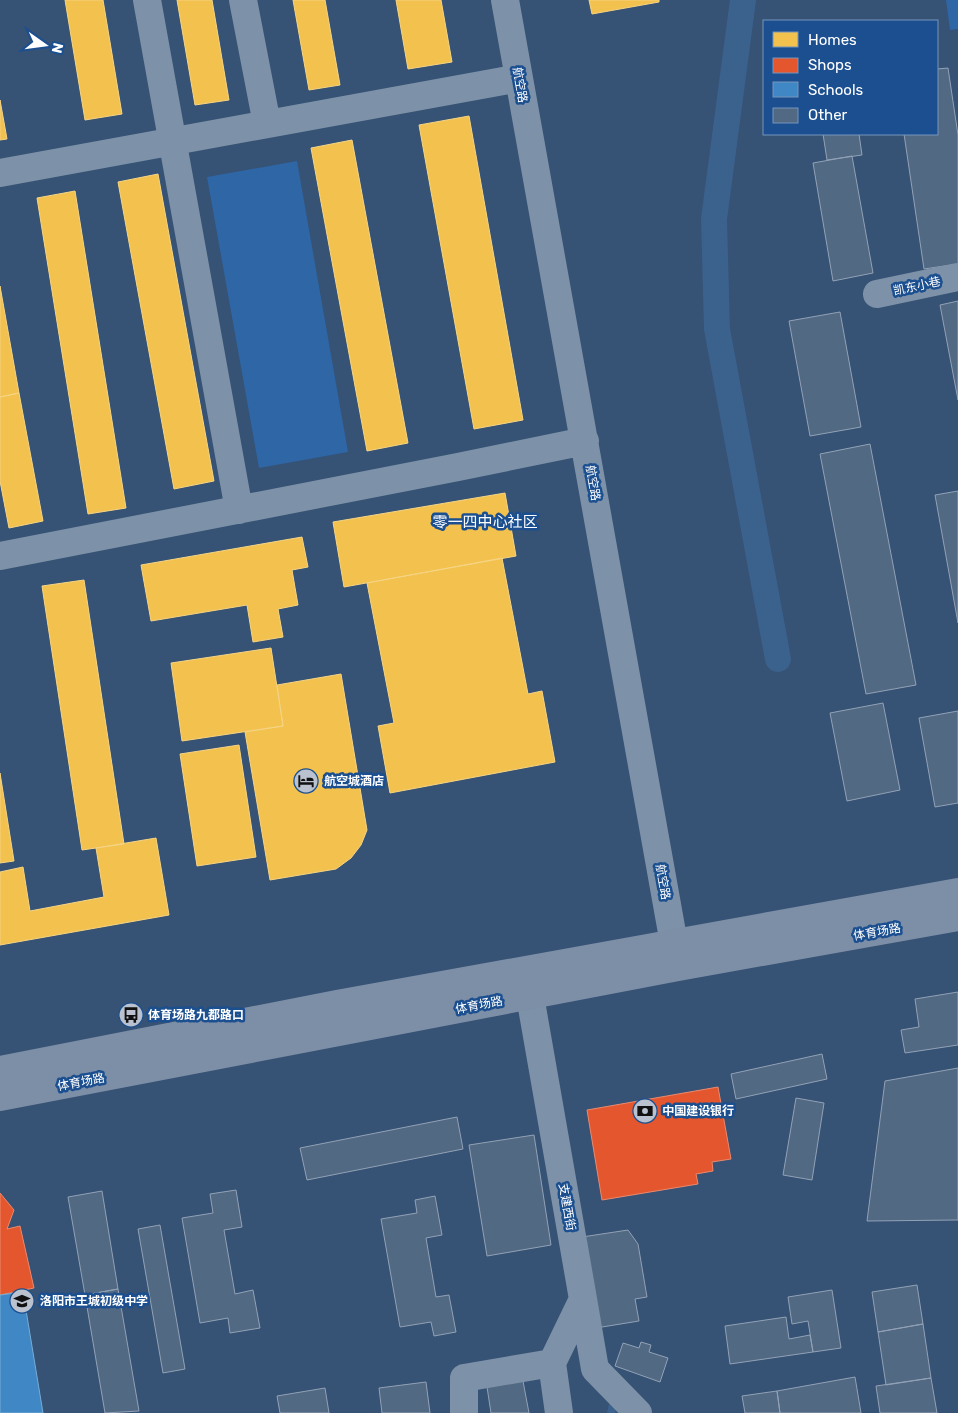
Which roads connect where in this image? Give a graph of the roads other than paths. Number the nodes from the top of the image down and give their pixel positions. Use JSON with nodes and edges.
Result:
{"nodes":[{"id":1,"x":147,"y":0,"type":"edge"},
{"id":2,"x":244,"y":0,"type":"edge"},
{"id":3,"x":505,"y":0,"type":"edge"},
{"id":4,"x":519,"y":78,"type":"junction"},
{"id":5,"x":267,"y":124,"type":"junction"},
{"id":6,"x":172,"y":142,"type":"junction"},
{"id":7,"x":0,"y":173,"type":"edge"},
{"id":8,"x":958,"y":277,"type":"edge"},
{"id":9,"x":877,"y":294,"type":"dead end"},
{"id":10,"x":585,"y":440,"type":"junction"},
{"id":11,"x":239,"y":510,"type":"junction"},
{"id":12,"x":0,"y":556,"type":"edge"},
{"id":13,"x":958,"y":892,"type":"edge"},
{"id":14,"x":958,"y":917,"type":"edge"},
{"id":15,"x":676,"y":955,"type":"junction"},
{"id":16,"x":530,"y":996,"type":"junction"},
{"id":17,"x":0,"y":1070,"type":"edge"},
{"id":18,"x":0,"y":1097,"type":"edge"},
{"id":19,"x":583,"y":1299,"type":"junction"},
{"id":20,"x":552,"y":1363,"type":"junction"},
{"id":21,"x":464,"y":1413,"type":"edge"},
{"id":22,"x":559,"y":1413,"type":"edge"},
{"id":23,"x":638,"y":1413,"type":"edge"}],
"edges":[{"from":1,"to":6,"type":"street"},
{"from":2,"to":5,"type":"street"},
{"from":3,"to":4,"type":"street","name":"航空路"},
{"from":4,"to":5,"type":"street"},
{"from":4,"to":10,"type":"street","name":"航空路"},
{"from":5,"to":6,"type":"street"},
{"from":6,"to":7,"type":"street"},
{"from":6,"to":11,"type":"street"},
{"from":8,"to":9,"type":"street","name":"凯东小巷"},
{"from":10,"to":11,"type":"street"},
{"from":10,"to":15,"type":"street","name":"航空路"},
{"from":11,"to":12,"type":"street"},
{"from":13,"to":15,"type":"main road","name":"体育场路"},
{"from":14,"to":15,"type":"main road","name":"体育场路"},
{"from":15,"to":16,"type":"main road","name":"体育场路"},
{"from":15,"to":17,"type":"main road","name":"体育场路"},
{"from":16,"to":18,"type":"main road","name":"体育场路"},
{"from":16,"to":19,"type":"street","name":"支建西街"},
{"from":19,"to":20,"type":"street"},
{"from":19,"to":23,"type":"street","name":"支建西街"},
{"from":20,"to":21,"type":"street"},
{"from":20,"to":22,"type":"street"}]}
